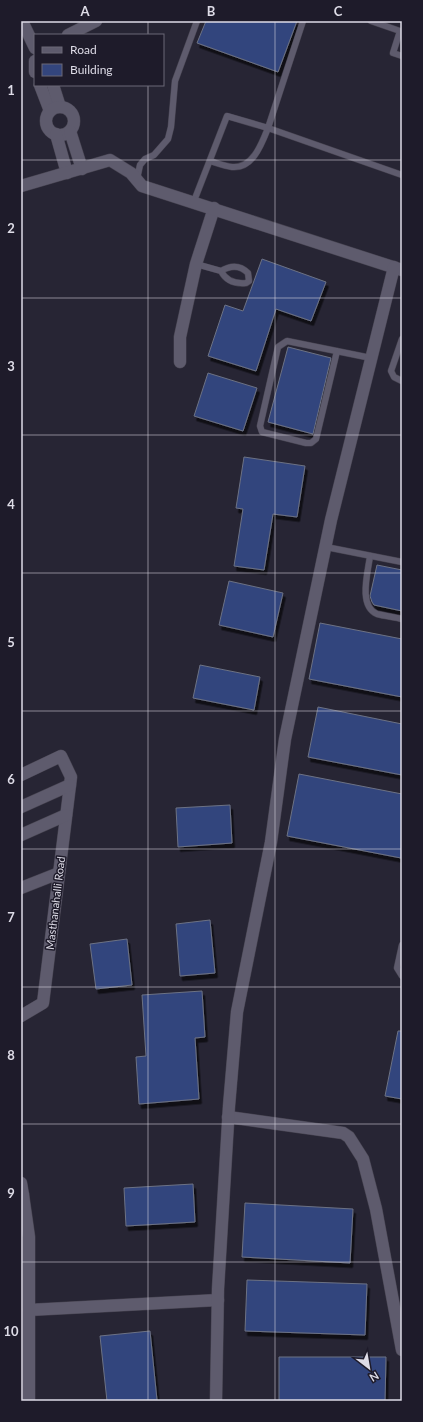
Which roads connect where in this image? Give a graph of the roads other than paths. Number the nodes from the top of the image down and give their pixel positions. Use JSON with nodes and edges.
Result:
{"nodes":[{"id":1,"x":22,"y":21,"type":"edge"},
{"id":2,"x":96,"y":21,"type":"edge"},
{"id":3,"x":197,"y":21,"type":"edge"},
{"id":4,"x":303,"y":21,"type":"edge"},
{"id":5,"x":371,"y":21,"type":"edge"},
{"id":6,"x":70,"y":34,"type":"edge"},
{"id":7,"x":34,"y":46,"type":"edge"},
{"id":8,"x":402,"y":56,"type":"edge"},
{"id":9,"x":41,"y":86,"type":"edge"},
{"id":10,"x":53,"y":86,"type":"edge"},
{"id":11,"x":55,"y":109,"type":"junction"},
{"id":12,"x":268,"y":128,"type":"junction"},
{"id":13,"x":70,"y":131,"type":"junction"},
{"id":14,"x":56,"y":134,"type":"junction"},
{"id":15,"x":210,"y":161,"type":"junction"},
{"id":16,"x":82,"y":169,"type":"junction"},
{"id":17,"x":67,"y":173,"type":"junction"},
{"id":18,"x":402,"y":175,"type":"edge"},
{"id":19,"x":136,"y":179,"type":"junction"},
{"id":20,"x":21,"y":186,"type":"edge"},
{"id":21,"x":194,"y":201,"type":"junction"},
{"id":22,"x":214,"y":208,"type":"junction"},
{"id":23,"x":196,"y":264,"type":"junction"},
{"id":24,"x":398,"y":268,"type":"edge"},
{"id":25,"x":221,"y":271,"type":"dead end"},
{"id":26,"x":402,"y":340,"type":"edge"},
{"id":27,"x":337,"y":351,"type":"junction"},
{"id":28,"x":371,"y":358,"type":"junction"},
{"id":29,"x":180,"y":362,"type":"dead end"},
{"id":30,"x":402,"y":381,"type":"edge"},
{"id":31,"x":326,"y":547,"type":"junction"},
{"id":32,"x":370,"y":556,"type":"junction"},
{"id":33,"x":402,"y":562,"type":"edge"},
{"id":34,"x":402,"y":618,"type":"edge"},
{"id":35,"x":21,"y":775,"type":"edge"},
{"id":36,"x":70,"y":781,"type":"junction"},
{"id":37,"x":21,"y":807,"type":"edge"},
{"id":38,"x":66,"y":815,"type":"junction"},
{"id":39,"x":21,"y":835,"type":"edge"},
{"id":40,"x":59,"y":874,"type":"junction"},
{"id":41,"x":21,"y":888,"type":"edge"},
{"id":42,"x":402,"y":945,"type":"edge"},
{"id":43,"x":402,"y":976,"type":"edge"},
{"id":44,"x":21,"y":1016,"type":"edge"},
{"id":45,"x":228,"y":1117,"type":"junction"},
{"id":46,"x":22,"y":1191,"type":"edge"},
{"id":47,"x":24,"y":1212,"type":"edge"},
{"id":48,"x":218,"y":1300,"type":"junction"},
{"id":49,"x":29,"y":1310,"type":"junction"},
{"id":50,"x":402,"y":1350,"type":"edge"},
{"id":51,"x":29,"y":1401,"type":"edge"},
{"id":52,"x":216,"y":1401,"type":"edge"}],
"edges":[{"from":1,"to":7,"type":"street"},
{"from":2,"to":6,"type":"street"},
{"from":3,"to":19,"type":"lane"},
{"from":4,"to":12,"type":"lane"},
{"from":5,"to":8,"type":"lane"},
{"from":9,"to":11,"type":"street"},
{"from":10,"to":11,"type":"street"},
{"from":11,"to":13,"type":"street"},
{"from":11,"to":14,"type":"street"},
{"from":12,"to":15,"type":"lane"},
{"from":12,"to":15,"type":"lane"},
{"from":12,"to":18,"type":"lane"},
{"from":13,"to":14,"type":"street"},
{"from":13,"to":16,"type":"street"},
{"from":14,"to":17,"type":"street"},
{"from":15,"to":21,"type":"lane"},
{"from":16,"to":17,"type":"street"},
{"from":16,"to":19,"type":"street"},
{"from":17,"to":20,"type":"street"},
{"from":19,"to":21,"type":"street"},
{"from":21,"to":22,"type":"street"},
{"from":22,"to":23,"type":"street"},
{"from":22,"to":24,"type":"street"},
{"from":23,"to":25,"type":"lane"},
{"from":23,"to":29,"type":"street"},
{"from":24,"to":28,"type":"street"},
{"from":26,"to":30,"type":"lane"},
{"from":27,"to":27,"type":"lane"},
{"from":27,"to":28,"type":"lane"},
{"from":28,"to":31,"type":"street"},
{"from":31,"to":32,"type":"lane"},
{"from":31,"to":45,"type":"street"},
{"from":32,"to":33,"type":"lane"},
{"from":32,"to":34,"type":"lane"},
{"from":35,"to":36,"type":"street"},
{"from":36,"to":37,"type":"street"},
{"from":36,"to":38,"type":"street","name":"Masthanahalli Road"},
{"from":38,"to":39,"type":"street"},
{"from":38,"to":40,"type":"street","name":"Masthanahalli Road"},
{"from":40,"to":41,"type":"street"},
{"from":40,"to":44,"type":"street","name":"Masthanahalli Road"},
{"from":42,"to":43,"type":"lane"},
{"from":45,"to":48,"type":"street"},
{"from":45,"to":50,"type":"street"},
{"from":46,"to":47,"type":"street"},
{"from":47,"to":49,"type":"street"},
{"from":48,"to":49,"type":"street"},
{"from":48,"to":52,"type":"street"},
{"from":49,"to":51,"type":"street"}]}
